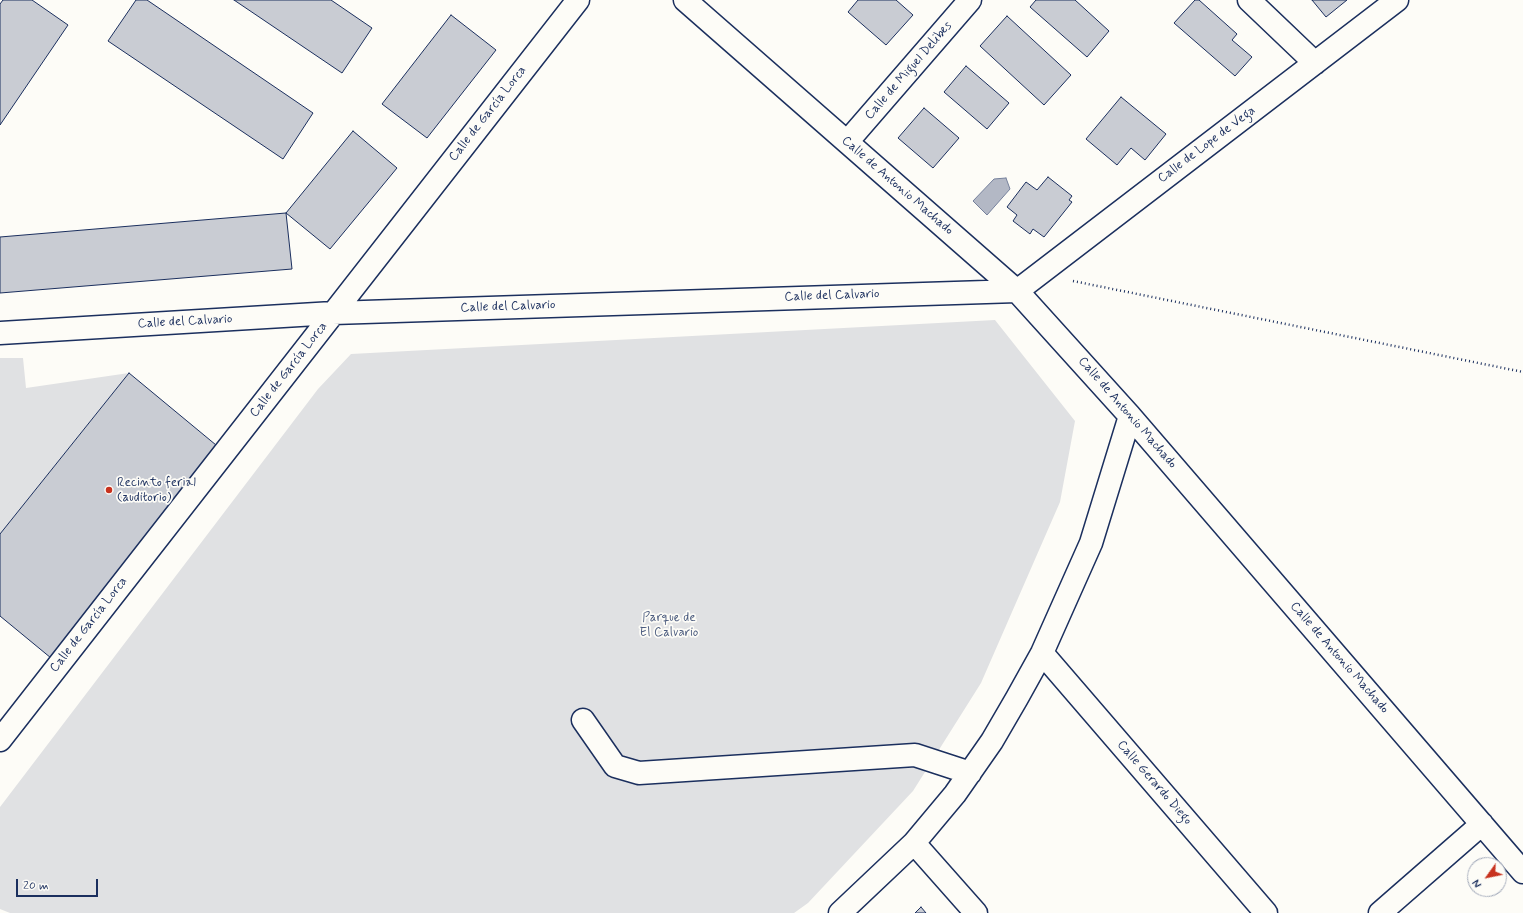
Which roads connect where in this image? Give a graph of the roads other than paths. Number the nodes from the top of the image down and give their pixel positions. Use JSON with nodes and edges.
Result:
{"nodes":[{"id":1,"x":578,"y":0,"type":"edge"},
{"id":2,"x":685,"y":0,"type":"edge"},
{"id":3,"x":970,"y":0,"type":"edge"},
{"id":4,"x":1249,"y":0,"type":"edge"},
{"id":5,"x":1397,"y":0,"type":"edge"},
{"id":6,"x":1315,"y":63,"type":"junction"},
{"id":7,"x":848,"y":142,"type":"junction"},
{"id":8,"x":1017,"y":291,"type":"junction"},
{"id":9,"x":333,"y":313,"type":"junction"},
{"id":10,"x":0,"y":333,"type":"edge"},
{"id":11,"x":1130,"y":416,"type":"junction"},
{"id":12,"x":1042,"y":653,"type":"junction"},
{"id":13,"x":583,"y":720,"type":"dead end"},
{"id":14,"x":0,"y":740,"type":"edge"},
{"id":15,"x":970,"y":773,"type":"junction"},
{"id":16,"x":1482,"y":824,"type":"junction"},
{"id":17,"x":914,"y":843,"type":"junction"},
{"id":18,"x":1523,"y":872,"type":"edge"},
{"id":19,"x":840,"y":913,"type":"edge"},
{"id":20,"x":976,"y":913,"type":"edge"},
{"id":21,"x":1266,"y":913,"type":"edge"},
{"id":22,"x":1380,"y":913,"type":"edge"}],
"edges":[{"from":1,"to":9,"type":"street","name":"Calle de García Lorca"},
{"from":2,"to":7,"type":"street","name":"Calle de Antonio Machado"},
{"from":3,"to":7,"type":"street","name":"Calle de Miguel Delibes"},
{"from":4,"to":6,"type":"street"},
{"from":5,"to":6,"type":"street","name":"Calle de Lope de Vega"},
{"from":6,"to":8,"type":"street","name":"Calle de Lope de Vega"},
{"from":7,"to":8,"type":"street","name":"Calle de Antonio Machado"},
{"from":8,"to":9,"type":"street","name":"Calle del Calvario"},
{"from":8,"to":11,"type":"street","name":"Calle de Antonio Machado"},
{"from":9,"to":10,"type":"street","name":"Calle del Calvario"},
{"from":9,"to":14,"type":"street","name":"Calle de García Lorca"},
{"from":11,"to":12,"type":"street"},
{"from":11,"to":16,"type":"street","name":"Calle de Antonio Machado"},
{"from":12,"to":15,"type":"street"},
{"from":12,"to":21,"type":"street","name":"Calle Gerardo Diego"},
{"from":13,"to":15,"type":"street"},
{"from":15,"to":17,"type":"street"},
{"from":16,"to":18,"type":"street","name":"Calle de Antonio Machado"},
{"from":16,"to":22,"type":"street"},
{"from":17,"to":19,"type":"street"},
{"from":17,"to":20,"type":"street"}]}
